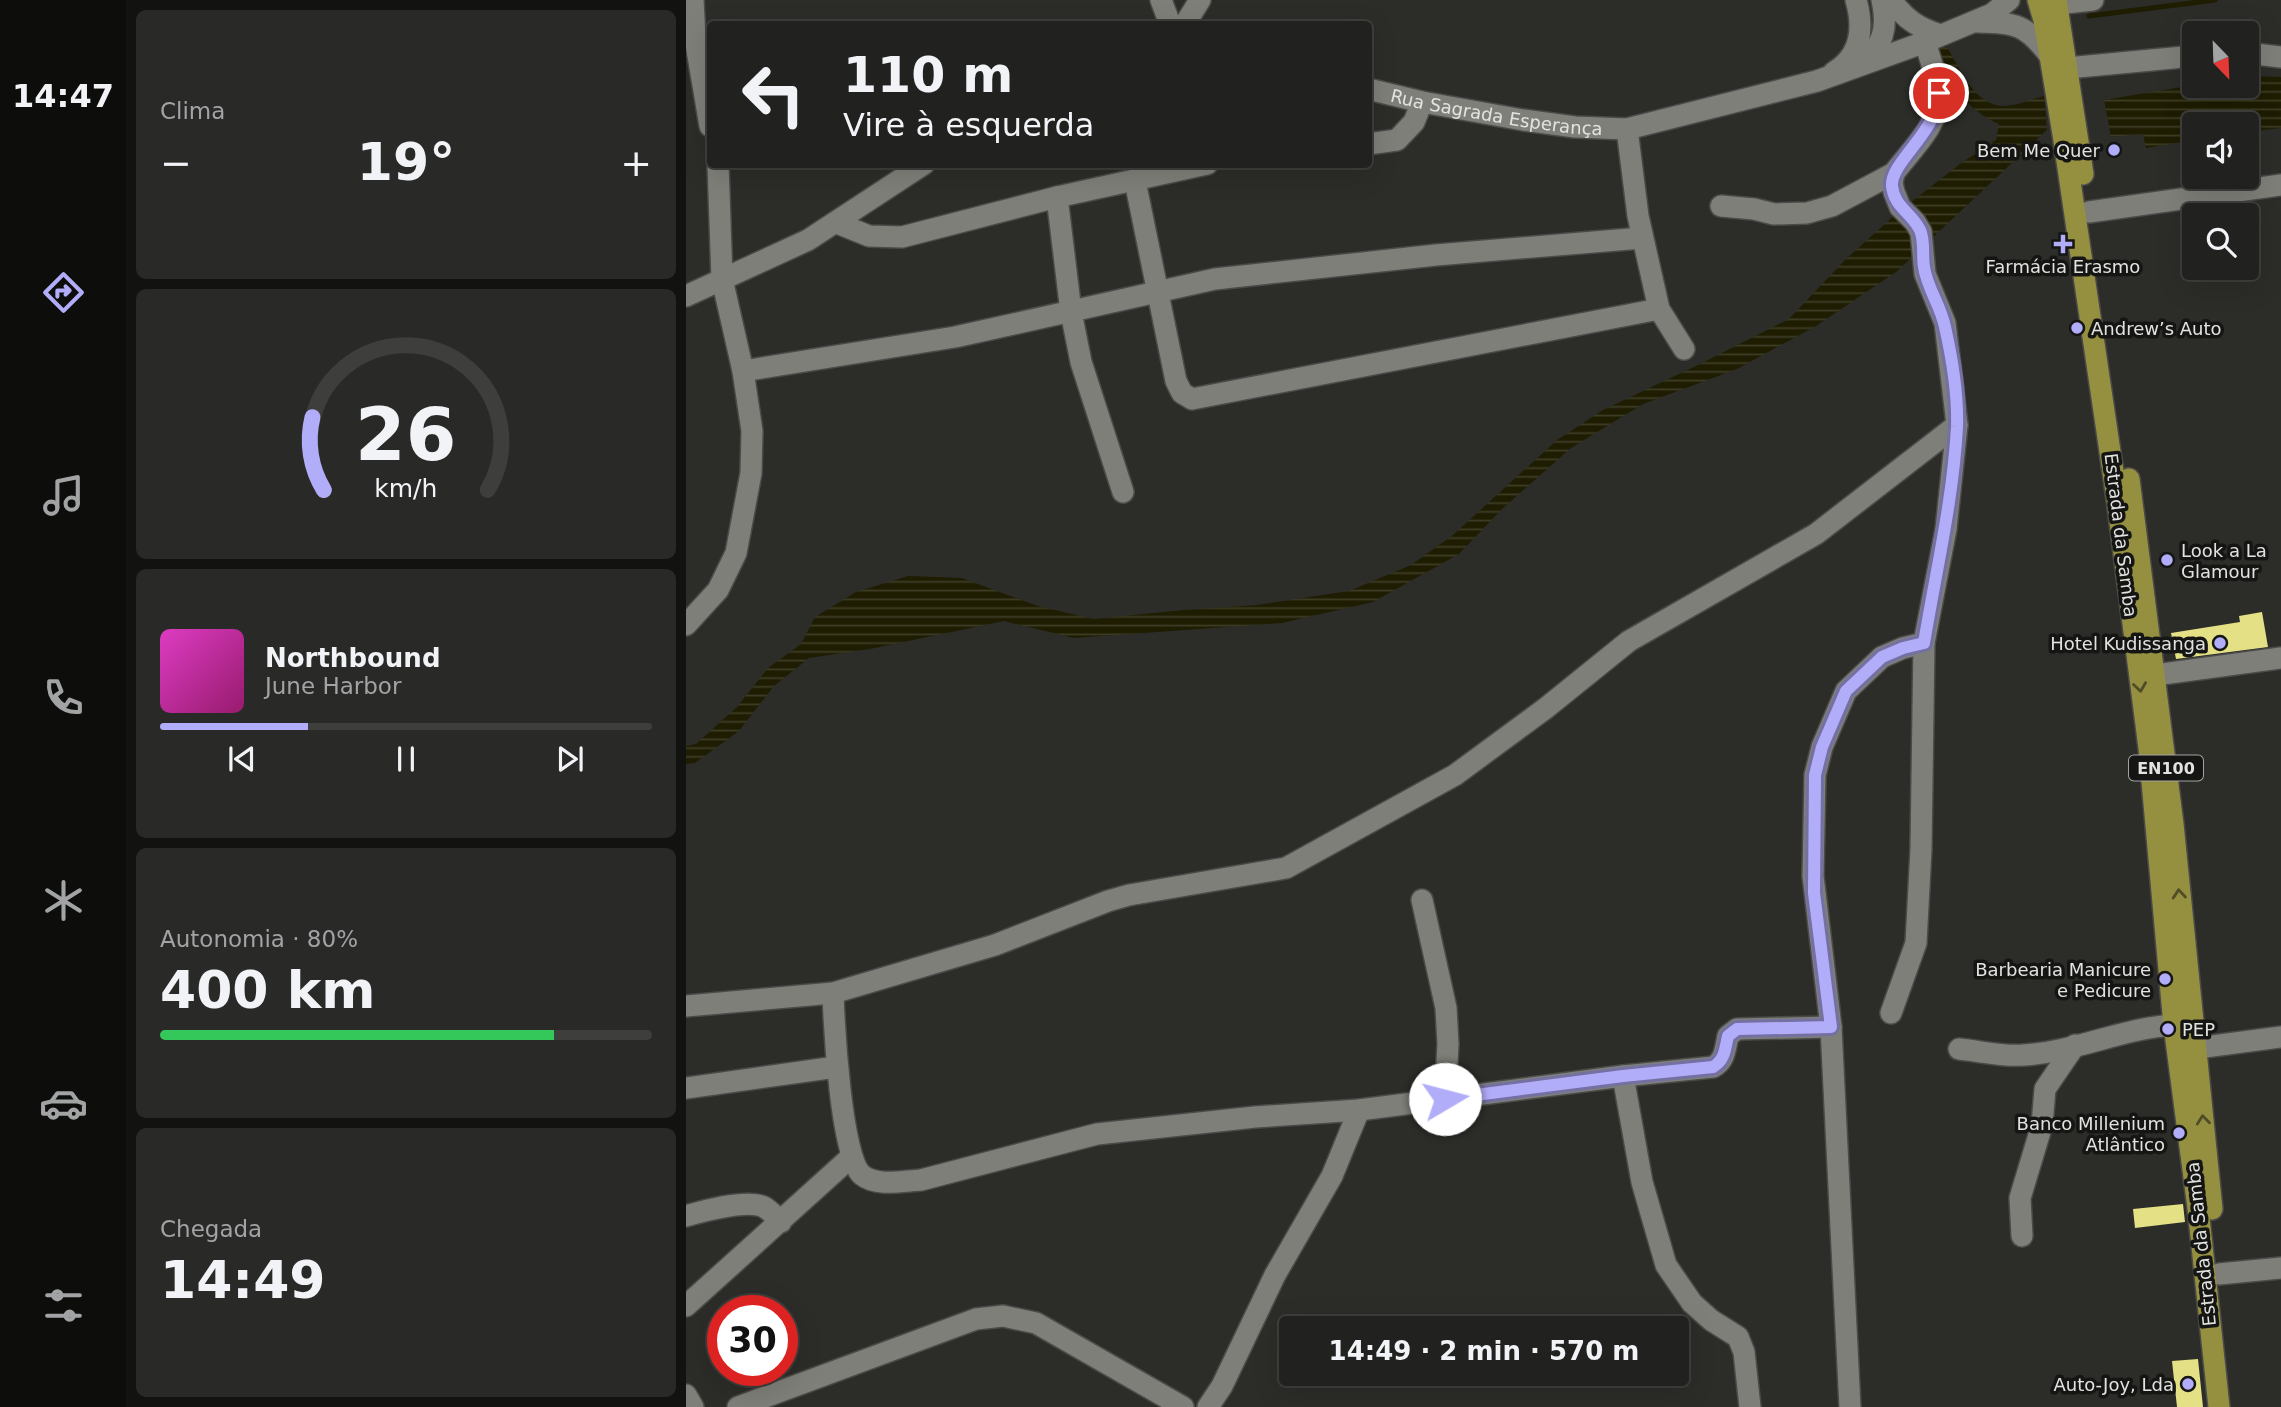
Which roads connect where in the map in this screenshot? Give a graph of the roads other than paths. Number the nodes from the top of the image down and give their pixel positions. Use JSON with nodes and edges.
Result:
{"nodes":[{"id":1,"x":693,"y":0,"type":"edge"},
{"id":2,"x":1161,"y":0,"type":"edge"},
{"id":3,"x":1200,"y":0,"type":"edge"},
{"id":4,"x":1856,"y":0,"type":"edge"},
{"id":5,"x":1882,"y":0,"type":"edge"},
{"id":6,"x":1891,"y":0,"type":"edge"},
{"id":7,"x":2009,"y":0,"type":"edge"},
{"id":8,"x":2093,"y":0,"type":"edge"},
{"id":9,"x":2050,"y":1,"type":"edge"},
{"id":10,"x":1169,"y":21,"type":"edge"},
{"id":11,"x":1187,"y":21,"type":"edge"},
{"id":12,"x":1972,"y":22,"type":"junction"},
{"id":13,"x":1933,"y":39,"type":"junction"},
{"id":14,"x":2259,"y":54,"type":"edge"},
{"id":15,"x":2281,"y":57,"type":"edge"},
{"id":16,"x":2182,"y":58,"type":"edge"},
{"id":17,"x":1855,"y":66,"type":"junction"},
{"id":18,"x":2061,"y":74,"type":"junction"},
{"id":19,"x":1817,"y":81,"type":"junction"},
{"id":20,"x":1372,"y":90,"type":"edge"},
{"id":21,"x":1423,"y":102,"type":"junction"},
{"id":22,"x":707,"y":108,"type":"edge"},
{"id":23,"x":1627,"y":129,"type":"junction"},
{"id":24,"x":2070,"y":133,"type":"junction"},
{"id":25,"x":1372,"y":143,"type":"edge"},
{"id":26,"x":718,"y":168,"type":"edge"},
{"id":27,"x":918,"y":168,"type":"edge"},
{"id":28,"x":1190,"y":168,"type":"edge"},
{"id":29,"x":1894,"y":173,"type":"junction"},
{"id":30,"x":1135,"y":181,"type":"junction"},
{"id":31,"x":2281,"y":185,"type":"edge"},
{"id":32,"x":1057,"y":197,"type":"junction"},
{"id":33,"x":1721,"y":206,"type":"dead end"},
{"id":34,"x":2089,"y":212,"type":"junction"},
{"id":35,"x":837,"y":223,"type":"junction"},
{"id":36,"x":1642,"y":238,"type":"junction"},
{"id":37,"x":722,"y":279,"type":"junction"},
{"id":38,"x":1157,"y":293,"type":"junction"},
{"id":39,"x":686,"y":296,"type":"edge"},
{"id":40,"x":1659,"y":309,"type":"junction"},
{"id":41,"x":1071,"y":312,"type":"junction"},
{"id":42,"x":1684,"y":349,"type":"dead end"},
{"id":43,"x":743,"y":371,"type":"junction"},
{"id":44,"x":1957,"y":425,"type":"junction"},
{"id":45,"x":1123,"y":492,"type":"dead end"},
{"id":46,"x":686,"y":625,"type":"edge"},
{"id":47,"x":1924,"y":643,"type":"junction"},
{"id":48,"x":2281,"y":657,"type":"edge"},
{"id":49,"x":2155,"y":676,"type":"junction"},
{"id":50,"x":1422,"y":900,"type":"dead end"},
{"id":51,"x":833,"y":993,"type":"junction"},
{"id":52,"x":686,"y":1006,"type":"edge"},
{"id":53,"x":1891,"y":1013,"type":"dead end"},
{"id":54,"x":2174,"y":1024,"type":"junction"},
{"id":55,"x":1831,"y":1027,"type":"junction"},
{"id":56,"x":2281,"y":1037,"type":"edge"},
{"id":57,"x":2075,"y":1045,"type":"junction"},
{"id":58,"x":2197,"y":1048,"type":"junction"},
{"id":59,"x":1959,"y":1049,"type":"dead end"},
{"id":60,"x":836,"y":1067,"type":"junction"},
{"id":61,"x":1623,"y":1076,"type":"junction"},
{"id":62,"x":686,"y":1088,"type":"edge"},
{"id":63,"x":1445,"y":1099,"type":"junction"},
{"id":64,"x":1359,"y":1111,"type":"junction"},
{"id":65,"x":851,"y":1157,"type":"junction"},
{"id":66,"x":686,"y":1216,"type":"edge"},
{"id":67,"x":781,"y":1222,"type":"junction"},
{"id":68,"x":2022,"y":1236,"type":"dead end"},
{"id":69,"x":2281,"y":1268,"type":"edge"},
{"id":70,"x":2219,"y":1274,"type":"junction"},
{"id":71,"x":686,"y":1306,"type":"edge"},
{"id":72,"x":686,"y":1395,"type":"edge"},
{"id":73,"x":693,"y":1407,"type":"edge"},
{"id":74,"x":738,"y":1407,"type":"edge"},
{"id":75,"x":1183,"y":1407,"type":"edge"},
{"id":76,"x":1208,"y":1407,"type":"edge"},
{"id":77,"x":1750,"y":1407,"type":"edge"},
{"id":78,"x":1850,"y":1407,"type":"edge"},
{"id":79,"x":2219,"y":1407,"type":"edge"},
{"id":80,"x":2233,"y":1407,"type":"edge"}],
"edges":[{"from":1,"to":22,"type":"street"},
{"from":2,"to":10,"type":"street"},
{"from":3,"to":11,"type":"street"},
{"from":4,"to":19,"type":"street"},
{"from":5,"to":17,"type":"street"},
{"from":6,"to":13,"type":"street"},
{"from":7,"to":12,"type":"street"},
{"from":8,"to":9,"type":"street"},
{"from":9,"to":18,"type":"main road","name":"Estrada da Samba","number":"EN100"},
{"from":12,"to":13,"type":"street"},
{"from":12,"to":18,"type":"street"},
{"from":13,"to":17,"type":"street"},
{"from":13,"to":29,"type":"street"},
{"from":14,"to":15,"type":"street"},
{"from":16,"to":18,"type":"street"},
{"from":17,"to":19,"type":"street"},
{"from":18,"to":24,"type":"main road","name":"Estrada da Samba","number":"EN100"},
{"from":19,"to":23,"type":"street","name":"Rua Sagrada Esperança"},
{"from":20,"to":21,"type":"street","name":"Rua Sagrada Esperança"},
{"from":21,"to":23,"type":"street","name":"Rua Sagrada Esperança"},
{"from":21,"to":25,"type":"street"},
{"from":23,"to":36,"type":"street"},
{"from":24,"to":34,"type":"main road","name":"Estrada da Samba","number":"EN100"},
{"from":24,"to":54,"type":"main road","name":"Estrada da Samba","number":"EN100","one_way":true},
{"from":26,"to":37,"type":"street"},
{"from":27,"to":35,"type":"street"},
{"from":28,"to":30,"type":"street"},
{"from":29,"to":33,"type":"street"},
{"from":29,"to":44,"type":"street"},
{"from":30,"to":32,"type":"street"},
{"from":30,"to":38,"type":"street"},
{"from":31,"to":34,"type":"street"},
{"from":32,"to":35,"type":"street"},
{"from":32,"to":41,"type":"street"},
{"from":34,"to":49,"type":"main road","name":"Estrada da Samba","number":"EN100"},
{"from":35,"to":37,"type":"street"},
{"from":36,"to":38,"type":"street"},
{"from":36,"to":40,"type":"street"},
{"from":37,"to":39,"type":"street"},
{"from":37,"to":43,"type":"street"},
{"from":38,"to":40,"type":"street"},
{"from":38,"to":41,"type":"street"},
{"from":40,"to":42,"type":"street"},
{"from":41,"to":43,"type":"street"},
{"from":41,"to":45,"type":"street"},
{"from":43,"to":46,"type":"street"},
{"from":44,"to":47,"type":"street"},
{"from":44,"to":51,"type":"street"},
{"from":47,"to":53,"type":"street"},
{"from":47,"to":55,"type":"street"},
{"from":48,"to":49,"type":"street"},
{"from":58,"to":49,"type":"main road","name":"Estrada da Samba","number":"EN100","one_way":true},
{"from":50,"to":63,"type":"street"},
{"from":51,"to":52,"type":"street"},
{"from":51,"to":60,"type":"street"},
{"from":54,"to":57,"type":"street"},
{"from":54,"to":79,"type":"main road","name":"Estrada da Samba","number":"EN100"},
{"from":55,"to":61,"type":"street"},
{"from":55,"to":78,"type":"street"},
{"from":56,"to":58,"type":"street"},
{"from":57,"to":59,"type":"street"},
{"from":57,"to":68,"type":"street"},
{"from":70,"to":58,"type":"main road","name":"Estrada da Samba","number":"EN100","one_way":true},
{"from":60,"to":62,"type":"street"},
{"from":60,"to":65,"type":"street"},
{"from":61,"to":63,"type":"street"},
{"from":61,"to":77,"type":"street"},
{"from":63,"to":64,"type":"street"},
{"from":64,"to":65,"type":"street"},
{"from":64,"to":76,"type":"street"},
{"from":65,"to":67,"type":"street"},
{"from":66,"to":67,"type":"street"},
{"from":67,"to":71,"type":"street"},
{"from":69,"to":70,"type":"street"},
{"from":70,"to":80,"type":"main road","name":"Estrada da Samba","number":"EN100"},
{"from":72,"to":73,"type":"street"},
{"from":74,"to":75,"type":"street"}]}
